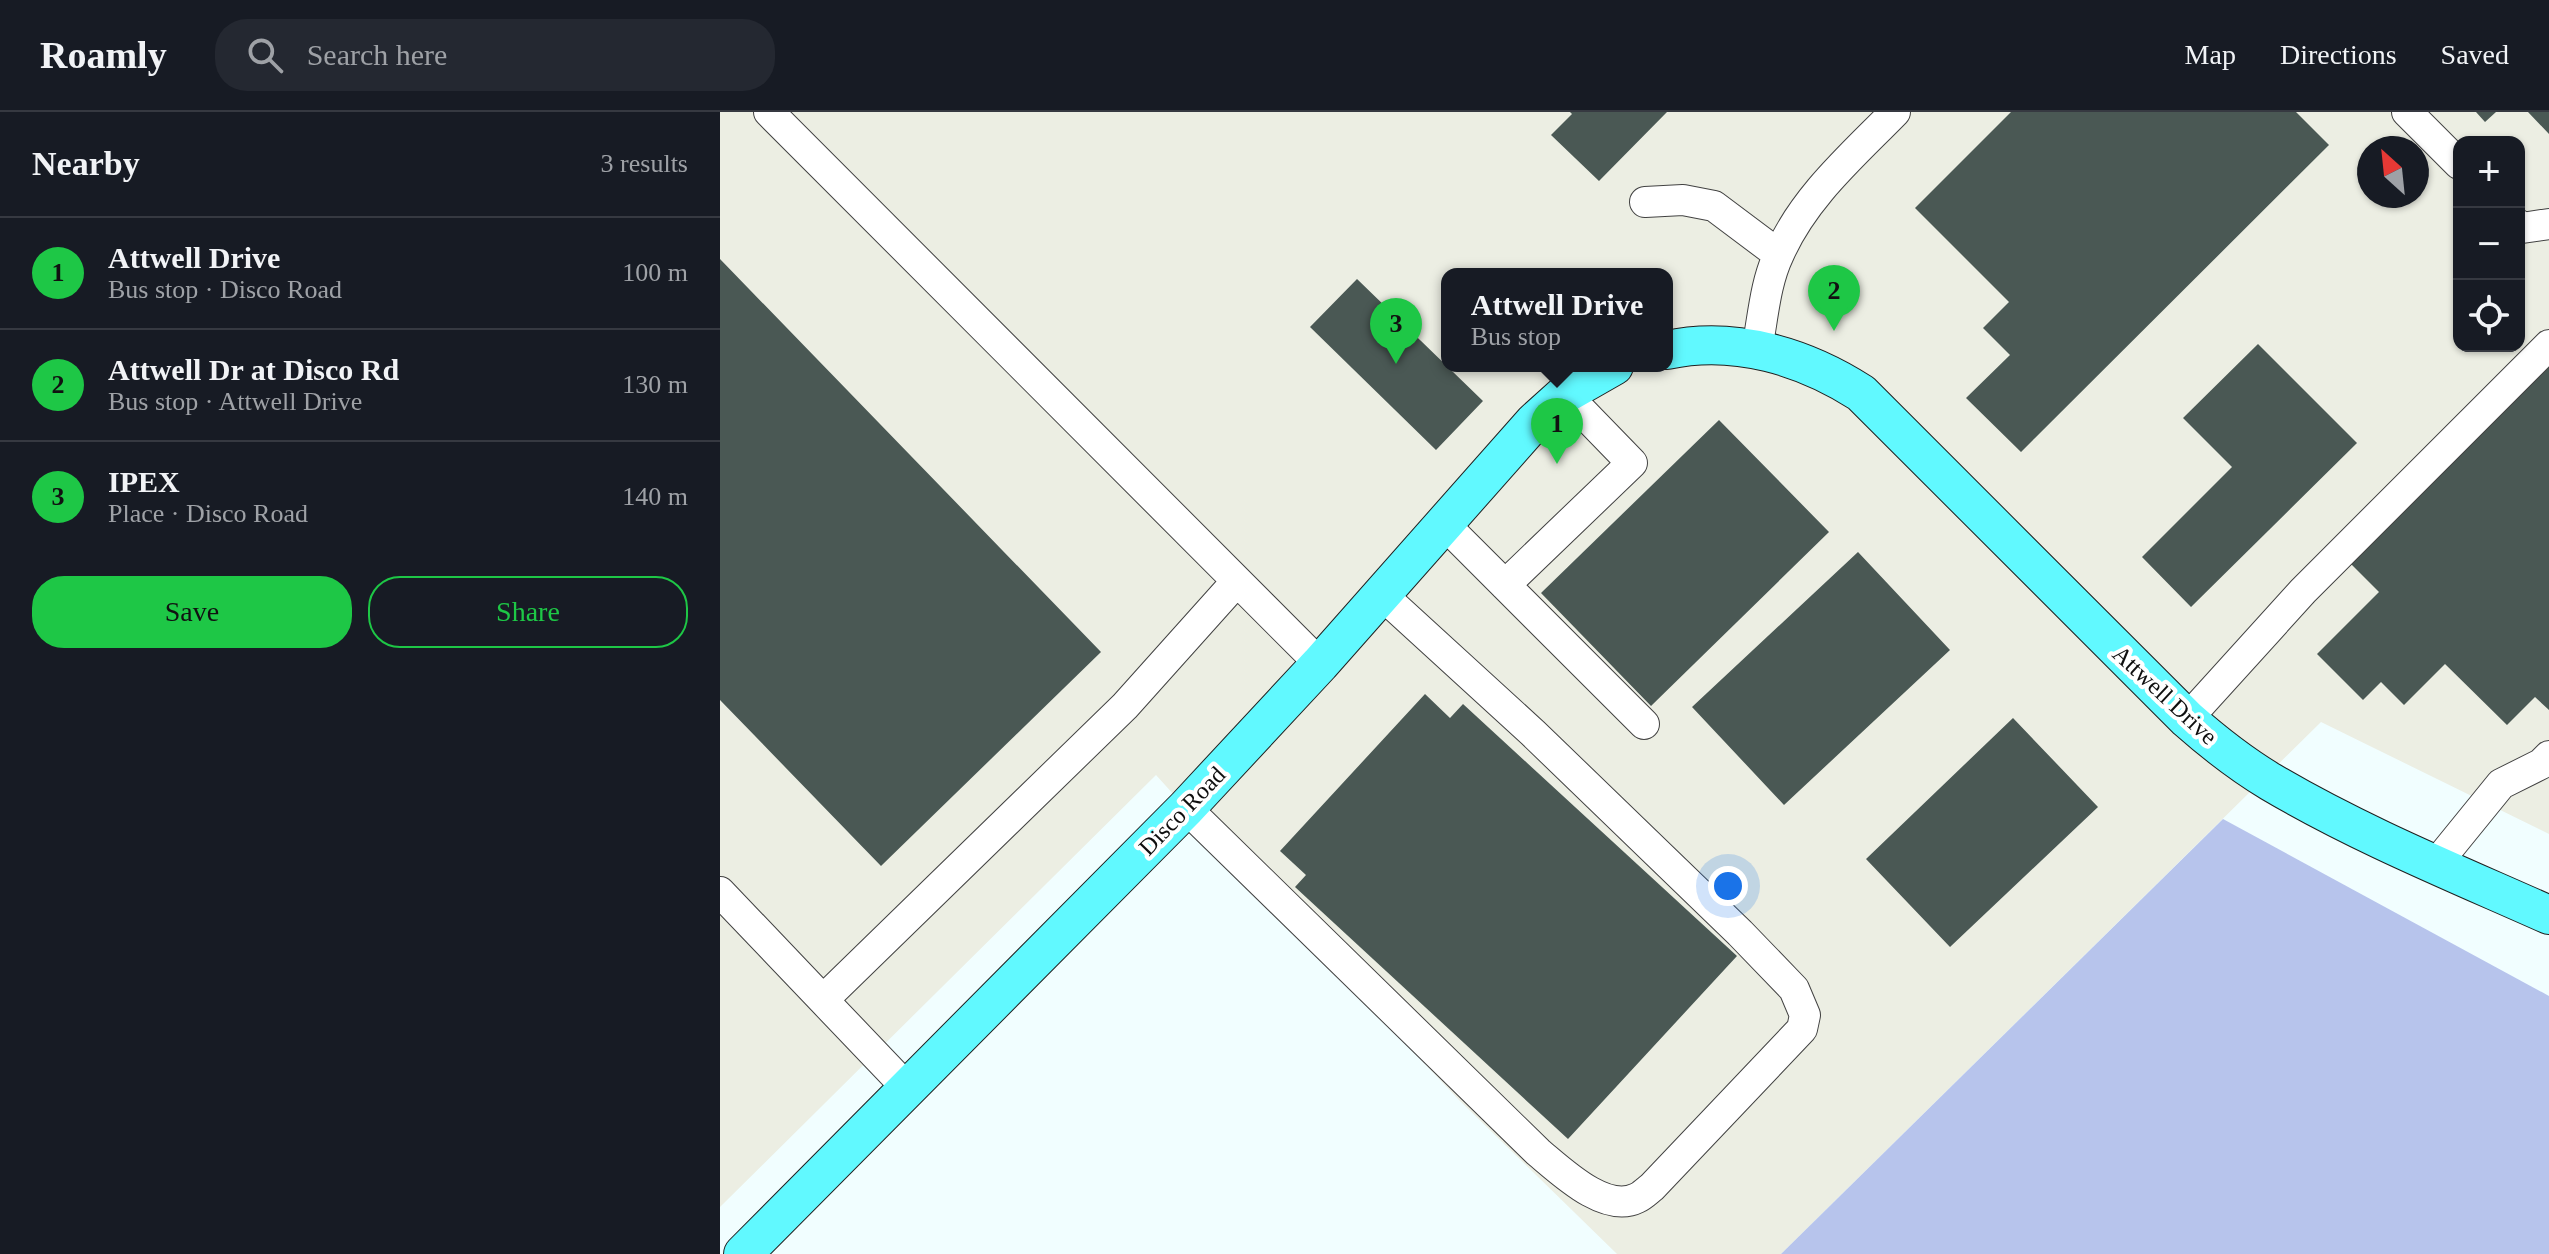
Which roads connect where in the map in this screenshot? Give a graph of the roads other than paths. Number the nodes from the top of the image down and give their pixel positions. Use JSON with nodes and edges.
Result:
{"nodes":[{"id":1,"x":769,"y":112,"type":"edge"},
{"id":2,"x":1895,"y":112,"type":"edge"},
{"id":3,"x":2407,"y":112,"type":"edge"},
{"id":4,"x":2453,"y":158,"type":"edge"},
{"id":5,"x":1645,"y":202,"type":"dead end"},
{"id":6,"x":2549,"y":224,"type":"edge"},
{"id":7,"x":2525,"y":228,"type":"edge"},
{"id":8,"x":1778,"y":254,"type":"junction"},
{"id":9,"x":2549,"y":345,"type":"edge"},
{"id":10,"x":1757,"y":349,"type":"junction"},
{"id":11,"x":1673,"y":350,"type":"edge"},
{"id":12,"x":1604,"y":372,"type":"edge"},
{"id":13,"x":1565,"y":394,"type":"junction"},
{"id":14,"x":1443,"y":523,"type":"junction"},
{"id":15,"x":1237,"y":581,"type":"junction"},
{"id":16,"x":1505,"y":585,"type":"junction"},
{"id":17,"x":1381,"y":594,"type":"junction"},
{"id":18,"x":1320,"y":664,"type":"junction"},
{"id":19,"x":2187,"y":719,"type":"junction"},
{"id":20,"x":1644,"y":724,"type":"dead end"},
{"id":21,"x":2549,"y":756,"type":"edge"},
{"id":22,"x":1186,"y":808,"type":"junction"},
{"id":23,"x":2436,"y":864,"type":"junction"},
{"id":24,"x":720,"y":892,"type":"edge"},
{"id":25,"x":2549,"y":915,"type":"edge"},
{"id":26,"x":823,"y":1000,"type":"junction"},
{"id":27,"x":908,"y":1089,"type":"junction"},
{"id":28,"x":743,"y":1254,"type":"edge"}],
"edges":[{"from":1,"to":15,"type":"street"},
{"from":2,"to":8,"type":"street"},
{"from":3,"to":4,"type":"street"},
{"from":5,"to":8,"type":"street"},
{"from":6,"to":7,"type":"street"},
{"from":8,"to":10,"type":"street"},
{"from":9,"to":19,"type":"street"},
{"from":10,"to":11,"type":"main road"},
{"from":10,"to":19,"type":"main road","name":"Attwell Drive"},
{"from":12,"to":13,"type":"main road","name":"Disco Road"},
{"from":13,"to":14,"type":"main road","name":"Disco Road"},
{"from":13,"to":16,"type":"street"},
{"from":14,"to":16,"type":"street"},
{"from":14,"to":17,"type":"main road","name":"Disco Road"},
{"from":15,"to":18,"type":"street"},
{"from":15,"to":26,"type":"street"},
{"from":16,"to":20,"type":"street"},
{"from":17,"to":18,"type":"main road","name":"Disco Road"},
{"from":17,"to":22,"type":"street"},
{"from":18,"to":22,"type":"main road","name":"Disco Road"},
{"from":19,"to":23,"type":"main road","name":"Attwell Drive"},
{"from":21,"to":23,"type":"street"},
{"from":22,"to":27,"type":"main road","name":"Disco Road"},
{"from":23,"to":25,"type":"main road","name":"Attwell Drive"},
{"from":24,"to":26,"type":"street"},
{"from":26,"to":27,"type":"street"},
{"from":27,"to":28,"type":"main road","name":"Disco Road"}]}
